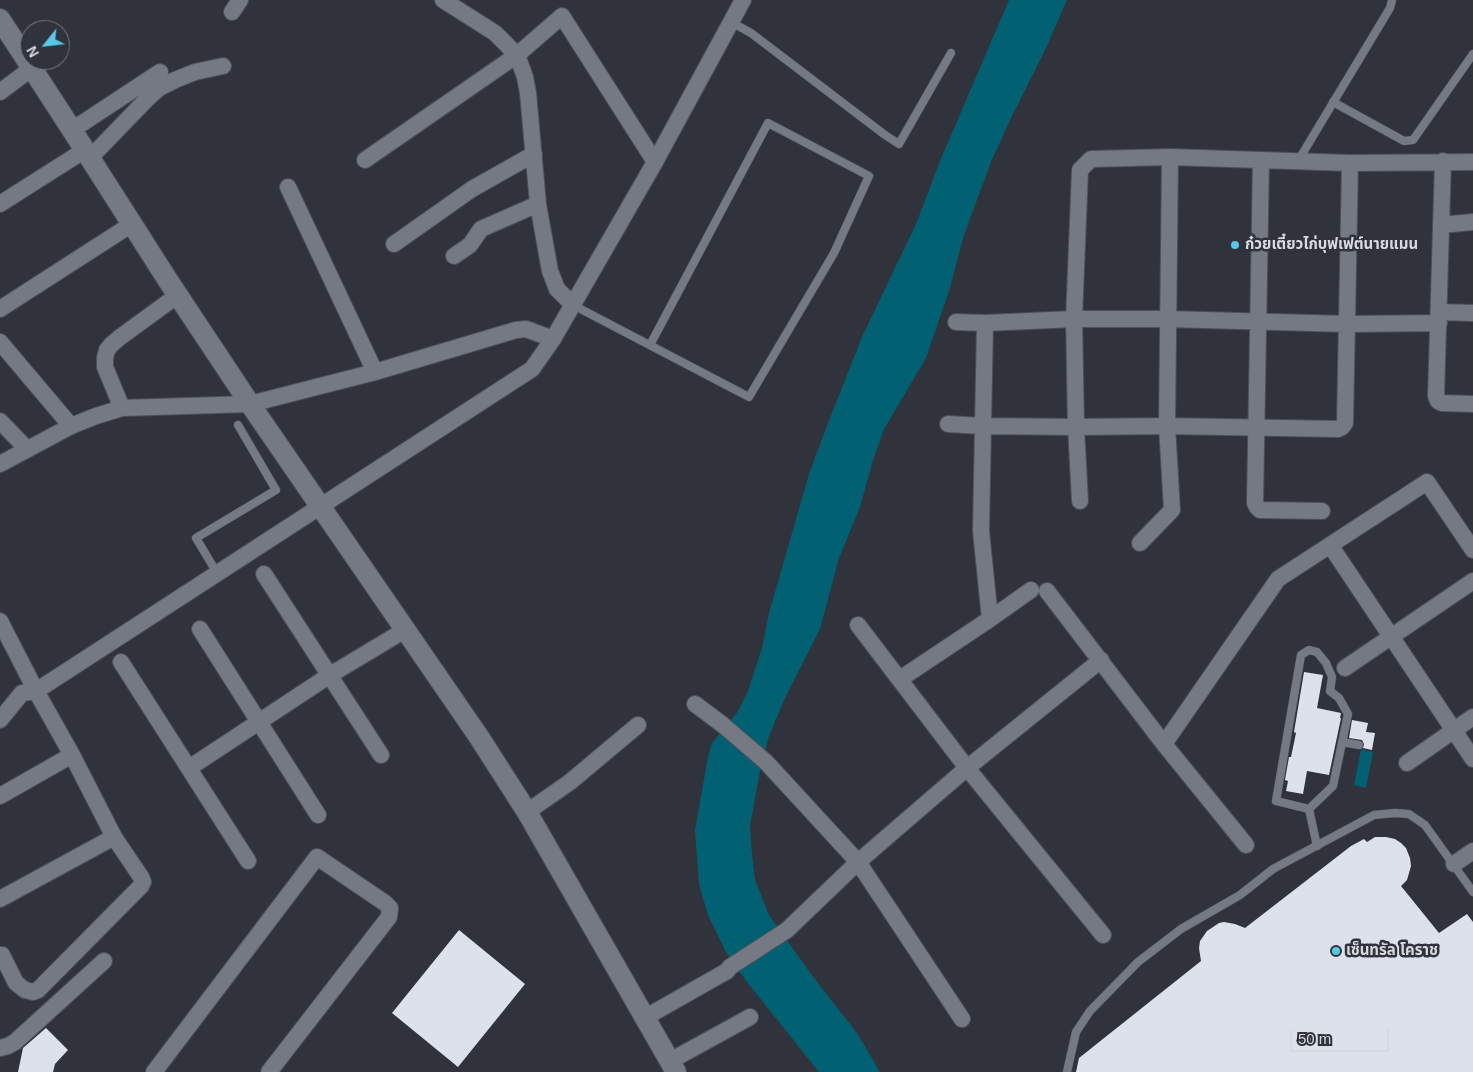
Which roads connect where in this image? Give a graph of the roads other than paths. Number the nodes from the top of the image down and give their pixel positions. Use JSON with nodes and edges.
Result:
{"nodes":[{"id":1,"x":443,"y":0,"type":"edge"},
{"id":2,"x":744,"y":0,"type":"edge"},
{"id":3,"x":1392,"y":0,"type":"edge"},
{"id":4,"x":0,"y":19,"type":"edge"},
{"id":5,"x":731,"y":22,"type":"junction"},
{"id":6,"x":20,"y":50,"type":"edge"},
{"id":7,"x":951,"y":53,"type":"dead end"},
{"id":8,"x":1473,"y":54,"type":"edge"},
{"id":9,"x":517,"y":56,"type":"junction"},
{"id":10,"x":223,"y":66,"type":"dead end"},
{"id":11,"x":29,"y":70,"type":"edge"},
{"id":12,"x":33,"y":70,"type":"edge"},
{"id":13,"x":160,"y":72,"type":"dead end"},
{"id":14,"x":0,"y":92,"type":"edge"},
{"id":15,"x":1333,"y":102,"type":"junction"},
{"id":16,"x":72,"y":130,"type":"junction"},
{"id":17,"x":88,"y":154,"type":"junction"},
{"id":18,"x":534,"y":154,"type":"junction"},
{"id":19,"x":1170,"y":157,"type":"junction"},
{"id":20,"x":365,"y":160,"type":"dead end"},
{"id":21,"x":1261,"y":160,"type":"junction"},
{"id":22,"x":1298,"y":161,"type":"junction"},
{"id":23,"x":1443,"y":161,"type":"junction"},
{"id":24,"x":654,"y":162,"type":"junction"},
{"id":25,"x":1350,"y":162,"type":"junction"},
{"id":26,"x":1473,"y":162,"type":"edge"},
{"id":27,"x":288,"y":187,"type":"dead end"},
{"id":28,"x":0,"y":204,"type":"edge"},
{"id":29,"x":538,"y":204,"type":"junction"},
{"id":30,"x":1473,"y":222,"type":"edge"},
{"id":31,"x":132,"y":224,"type":"junction"},
{"id":32,"x":1441,"y":225,"type":"junction"},
{"id":33,"x":394,"y":244,"type":"dead end"},
{"id":34,"x":454,"y":256,"type":"dead end"},
{"id":35,"x":178,"y":296,"type":"junction"},
{"id":36,"x":573,"y":305,"type":"junction"},
{"id":37,"x":0,"y":309,"type":"edge"},
{"id":38,"x":1473,"y":313,"type":"edge"},
{"id":39,"x":1439,"y":318,"type":"junction"},
{"id":40,"x":1074,"y":319,"type":"junction"},
{"id":41,"x":1168,"y":319,"type":"junction"},
{"id":42,"x":1257,"y":321,"type":"junction"},
{"id":43,"x":956,"y":322,"type":"dead end"},
{"id":44,"x":985,"y":323,"type":"junction"},
{"id":45,"x":1347,"y":324,"type":"junction"},
{"id":46,"x":554,"y":339,"type":"junction"},
{"id":47,"x":0,"y":342,"type":"edge"},
{"id":48,"x":650,"y":345,"type":"junction"},
{"id":49,"x":375,"y":372,"type":"junction"},
{"id":50,"x":250,"y":404,"type":"junction"},
{"id":51,"x":1473,"y":404,"type":"edge"},
{"id":52,"x":122,"y":408,"type":"junction"},
{"id":53,"x":0,"y":421,"type":"edge"},
{"id":54,"x":948,"y":424,"type":"dead end"},
{"id":55,"x":238,"y":425,"type":"dead end"},
{"id":56,"x":71,"y":426,"type":"junction"},
{"id":57,"x":983,"y":426,"type":"junction"},
{"id":58,"x":1167,"y":426,"type":"junction"},
{"id":59,"x":1076,"y":427,"type":"junction"},
{"id":60,"x":1256,"y":427,"type":"junction"},
{"id":61,"x":27,"y":449,"type":"junction"},
{"id":62,"x":0,"y":464,"type":"edge"},
{"id":63,"x":1080,"y":501,"type":"dead end"},
{"id":64,"x":321,"y":506,"type":"junction"},
{"id":65,"x":1322,"y":511,"type":"dead end"},
{"id":66,"x":1140,"y":543,"type":"dead end"},
{"id":67,"x":1330,"y":545,"type":"junction"},
{"id":68,"x":1473,"y":550,"type":"edge"},
{"id":69,"x":217,"y":573,"type":"junction"},
{"id":70,"x":264,"y":574,"type":"dead end"},
{"id":71,"x":1473,"y":581,"type":"edge"},
{"id":72,"x":1030,"y":590,"type":"dead end"},
{"id":73,"x":1047,"y":591,"type":"dead end"},
{"id":74,"x":990,"y":619,"type":"junction"},
{"id":75,"x":0,"y":621,"type":"edge"},
{"id":76,"x":858,"y":625,"type":"dead end"},
{"id":77,"x":200,"y":630,"type":"dead end"},
{"id":78,"x":405,"y":630,"type":"junction"},
{"id":79,"x":1391,"y":637,"type":"junction"},
{"id":80,"x":1101,"y":660,"type":"junction"},
{"id":81,"x":121,"y":662,"type":"dead end"},
{"id":82,"x":1346,"y":668,"type":"dead end"},
{"id":83,"x":330,"y":675,"type":"junction"},
{"id":84,"x":900,"y":678,"type":"junction"},
{"id":85,"x":36,"y":691,"type":"junction"},
{"id":86,"x":695,"y":704,"type":"dead end"},
{"id":87,"x":1473,"y":717,"type":"edge"},
{"id":88,"x":0,"y":720,"type":"edge"},
{"id":89,"x":259,"y":722,"type":"junction"},
{"id":90,"x":638,"y":725,"type":"dead end"},
{"id":91,"x":1454,"y":730,"type":"junction"},
{"id":92,"x":1342,"y":742,"type":"junction"},
{"id":93,"x":1164,"y":744,"type":"junction"},
{"id":94,"x":1359,"y":745,"type":"dead end"},
{"id":95,"x":72,"y":755,"type":"junction"},
{"id":96,"x":381,"y":755,"type":"dead end"},
{"id":97,"x":1473,"y":759,"type":"edge"},
{"id":98,"x":1407,"y":763,"type":"dead end"},
{"id":99,"x":189,"y":768,"type":"junction"},
{"id":100,"x":967,"y":768,"type":"junction"},
{"id":101,"x":0,"y":796,"type":"edge"},
{"id":102,"x":1309,"y":809,"type":"junction"},
{"id":103,"x":527,"y":812,"type":"junction"},
{"id":104,"x":318,"y":815,"type":"dead end"},
{"id":105,"x":114,"y":837,"type":"junction"},
{"id":106,"x":1246,"y":845,"type":"dead end"},
{"id":107,"x":1317,"y":846,"type":"junction"},
{"id":108,"x":1473,"y":851,"type":"edge"},
{"id":109,"x":248,"y":861,"type":"dead end"},
{"id":110,"x":858,"y":862,"type":"junction"},
{"id":111,"x":1454,"y":864,"type":"junction"},
{"id":112,"x":1473,"y":892,"type":"edge"},
{"id":113,"x":0,"y":899,"type":"edge"},
{"id":114,"x":1103,"y":935,"type":"dead end"},
{"id":115,"x":0,"y":955,"type":"edge"},
{"id":116,"x":104,"y":961,"type":"dead end"},
{"id":117,"x":646,"y":1017,"type":"junction"},
{"id":118,"x":750,"y":1017,"type":"dead end"},
{"id":119,"x":962,"y":1019,"type":"dead end"},
{"id":120,"x":0,"y":1048,"type":"edge"},
{"id":121,"x":673,"y":1066,"type":"edge"},
{"id":122,"x":154,"y":1072,"type":"edge"},
{"id":123,"x":269,"y":1072,"type":"edge"},
{"id":124,"x":1067,"y":1072,"type":"edge"}],
"edges":[{"from":1,"to":9,"type":"street"},
{"from":2,"to":5,"type":"street"},
{"from":3,"to":15,"type":"lane"},
{"from":4,"to":6,"type":"street"},
{"from":5,"to":7,"type":"lane"},
{"from":5,"to":24,"type":"street"},
{"from":8,"to":15,"type":"lane"},
{"from":9,"to":18,"type":"street"},
{"from":9,"to":20,"type":"street"},
{"from":9,"to":24,"type":"street"},
{"from":10,"to":17,"type":"street"},
{"from":11,"to":14,"type":"street"},
{"from":12,"to":16,"type":"street"},
{"from":13,"to":16,"type":"street"},
{"from":15,"to":22,"type":"lane"},
{"from":16,"to":17,"type":"street"},
{"from":17,"to":28,"type":"street"},
{"from":17,"to":31,"type":"street"},
{"from":18,"to":29,"type":"street"},
{"from":18,"to":33,"type":"street"},
{"from":19,"to":21,"type":"street"},
{"from":19,"to":40,"type":"street"},
{"from":19,"to":41,"type":"street"},
{"from":21,"to":22,"type":"street"},
{"from":21,"to":42,"type":"street"},
{"from":22,"to":25,"type":"street"},
{"from":23,"to":25,"type":"street"},
{"from":23,"to":26,"type":"street"},
{"from":23,"to":32,"type":"street"},
{"from":24,"to":36,"type":"street"},
{"from":25,"to":45,"type":"street"},
{"from":27,"to":49,"type":"street"},
{"from":29,"to":34,"type":"street"},
{"from":29,"to":36,"type":"street"},
{"from":30,"to":32,"type":"street"},
{"from":31,"to":35,"type":"street"},
{"from":31,"to":37,"type":"street"},
{"from":32,"to":39,"type":"street"},
{"from":35,"to":50,"type":"street"},
{"from":35,"to":52,"type":"street"},
{"from":36,"to":46,"type":"street"},
{"from":36,"to":48,"type":"lane"},
{"from":38,"to":39,"type":"street"},
{"from":39,"to":45,"type":"street"},
{"from":39,"to":51,"type":"street"},
{"from":40,"to":41,"type":"street"},
{"from":40,"to":44,"type":"street"},
{"from":40,"to":59,"type":"street"},
{"from":41,"to":42,"type":"street"},
{"from":41,"to":58,"type":"street"},
{"from":42,"to":45,"type":"street"},
{"from":42,"to":60,"type":"street"},
{"from":43,"to":44,"type":"street"},
{"from":44,"to":57,"type":"street"},
{"from":45,"to":60,"type":"street"},
{"from":46,"to":49,"type":"street"},
{"from":46,"to":64,"type":"street"},
{"from":47,"to":56,"type":"street"},
{"from":48,"to":48,"type":"lane"},
{"from":49,"to":50,"type":"street"},
{"from":50,"to":52,"type":"street"},
{"from":50,"to":64,"type":"street"},
{"from":52,"to":56,"type":"street"},
{"from":53,"to":61,"type":"street"},
{"from":54,"to":57,"type":"street"},
{"from":55,"to":69,"type":"lane"},
{"from":56,"to":61,"type":"street"},
{"from":57,"to":59,"type":"street"},
{"from":57,"to":74,"type":"street"},
{"from":58,"to":59,"type":"street"},
{"from":58,"to":60,"type":"street"},
{"from":58,"to":66,"type":"street"},
{"from":59,"to":63,"type":"street"},
{"from":60,"to":65,"type":"street"},
{"from":61,"to":62,"type":"street"},
{"from":64,"to":69,"type":"street"},
{"from":64,"to":78,"type":"street"},
{"from":67,"to":68,"type":"street"},
{"from":67,"to":79,"type":"street"},
{"from":67,"to":93,"type":"street"},
{"from":69,"to":85,"type":"street"},
{"from":70,"to":83,"type":"street"},
{"from":71,"to":79,"type":"street"},
{"from":72,"to":74,"type":"street"},
{"from":73,"to":80,"type":"street"},
{"from":74,"to":84,"type":"street"},
{"from":75,"to":85,"type":"street"},
{"from":76,"to":84,"type":"street"},
{"from":77,"to":89,"type":"street"},
{"from":78,"to":83,"type":"street"},
{"from":78,"to":103,"type":"street"},
{"from":79,"to":82,"type":"street"},
{"from":79,"to":91,"type":"street"},
{"from":80,"to":93,"type":"street"},
{"from":80,"to":100,"type":"street"},
{"from":81,"to":99,"type":"street"},
{"from":83,"to":89,"type":"street"},
{"from":83,"to":96,"type":"street"},
{"from":84,"to":100,"type":"street"},
{"from":85,"to":88,"type":"street"},
{"from":85,"to":95,"type":"street"},
{"from":86,"to":110,"type":"street"},
{"from":87,"to":91,"type":"street"},
{"from":89,"to":99,"type":"street"},
{"from":89,"to":104,"type":"street"},
{"from":90,"to":103,"type":"street"},
{"from":91,"to":97,"type":"street"},
{"from":91,"to":98,"type":"street"},
{"from":92,"to":94,"type":"lane"},
{"from":92,"to":102,"type":"lane"},
{"from":92,"to":102,"type":"lane"},
{"from":93,"to":106,"type":"street"},
{"from":95,"to":101,"type":"street"},
{"from":95,"to":105,"type":"street"},
{"from":99,"to":109,"type":"street"},
{"from":100,"to":110,"type":"street"},
{"from":100,"to":114,"type":"street"},
{"from":102,"to":107,"type":"lane"},
{"from":103,"to":117,"type":"street"},
{"from":105,"to":113,"type":"street"},
{"from":105,"to":115,"type":"street"},
{"from":107,"to":111,"type":"lane"},
{"from":107,"to":124,"type":"lane"},
{"from":108,"to":111,"type":"street"},
{"from":110,"to":117,"type":"street"},
{"from":110,"to":119,"type":"street"},
{"from":111,"to":112,"type":"lane"},
{"from":116,"to":120,"type":"street"},
{"from":117,"to":121,"type":"street"},
{"from":118,"to":121,"type":"street"},
{"from":122,"to":123,"type":"street"}]}
